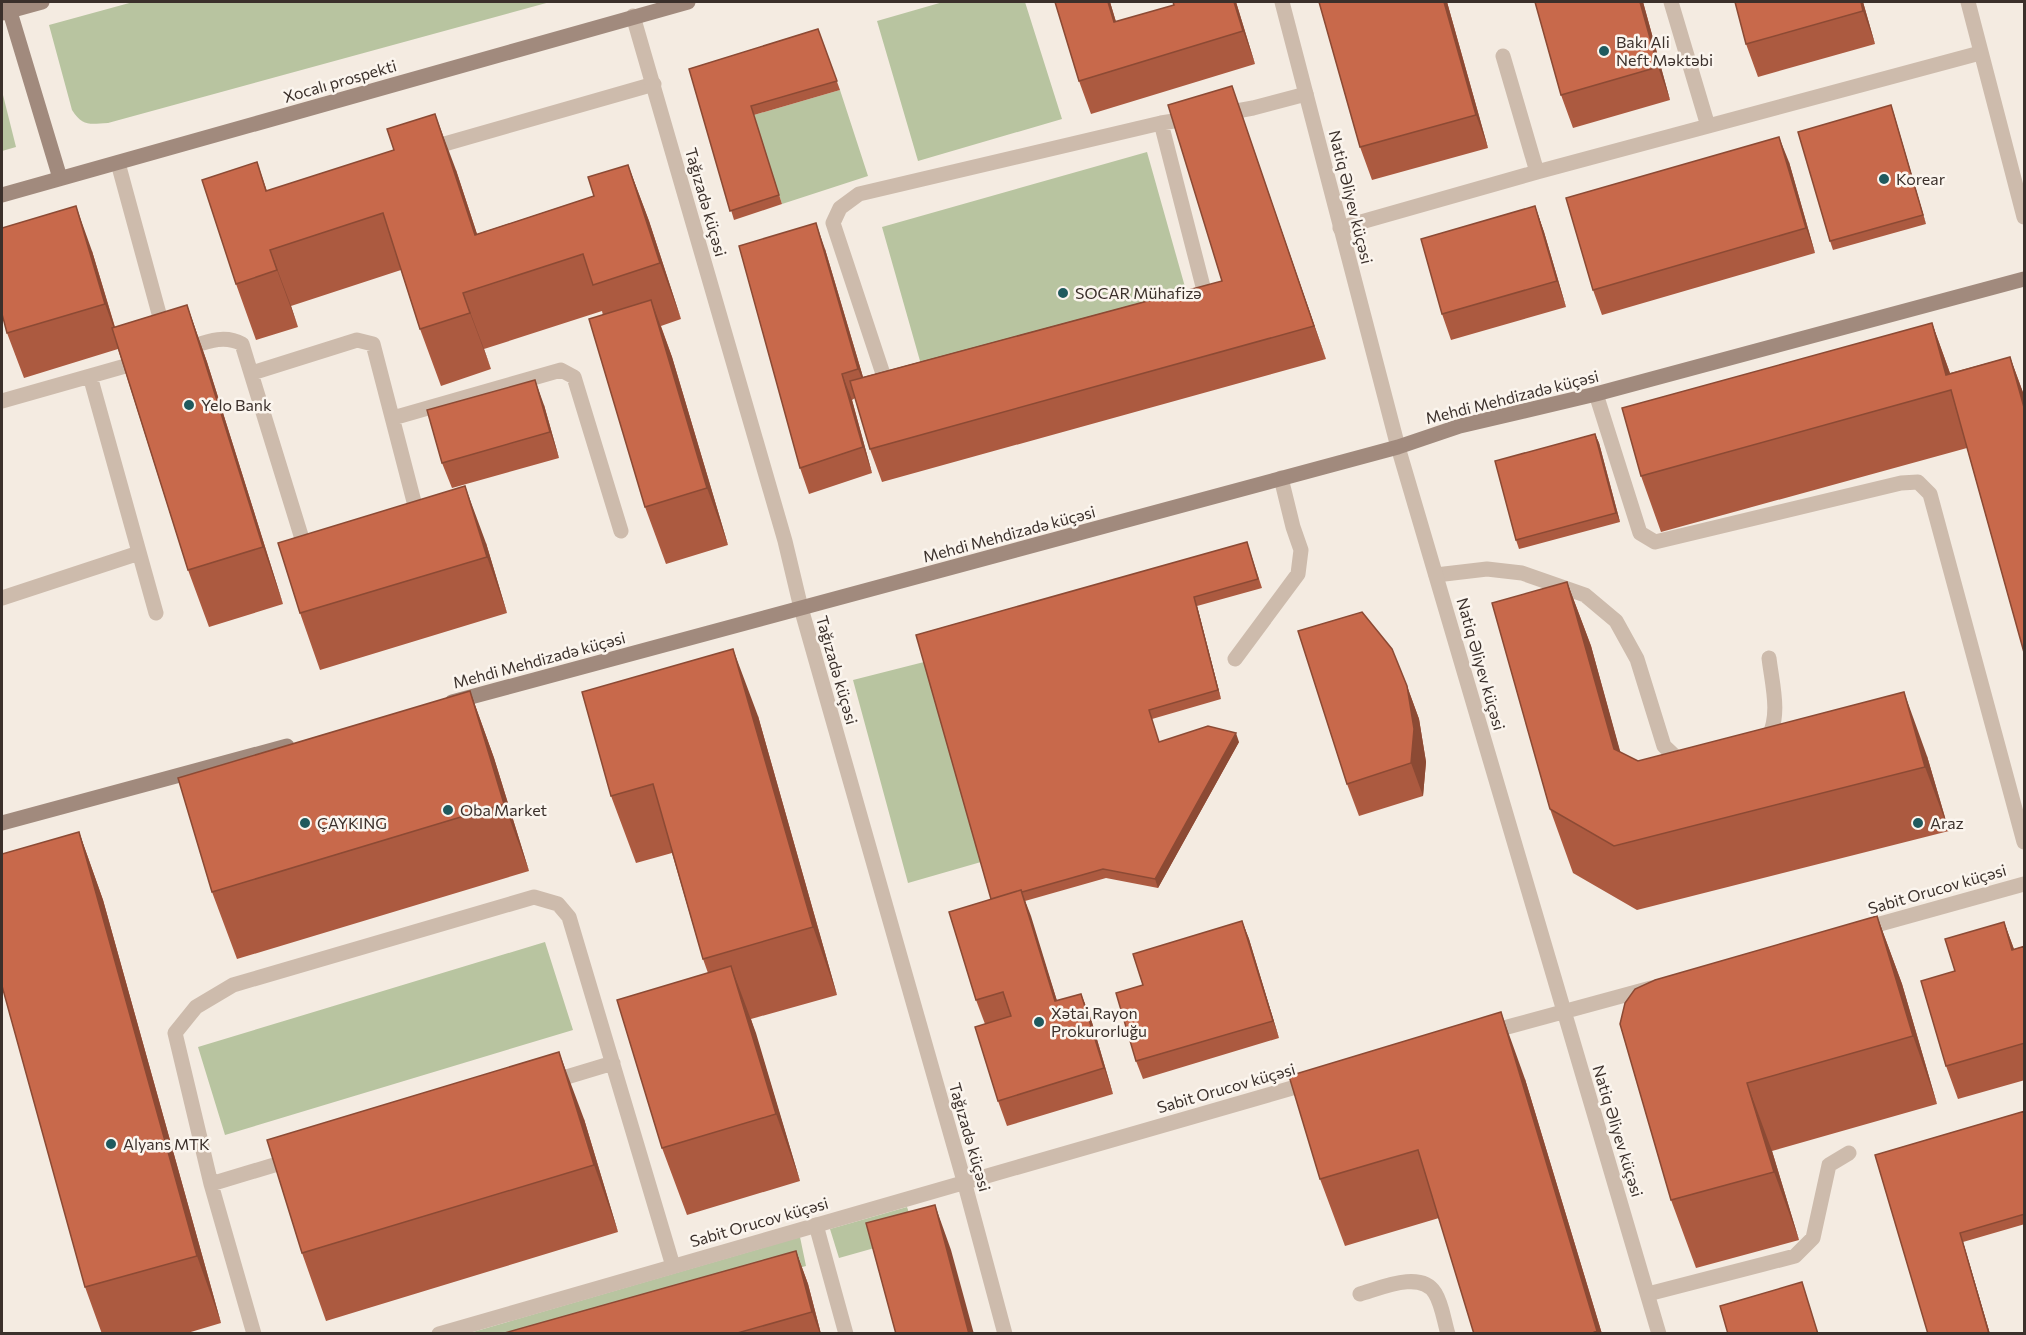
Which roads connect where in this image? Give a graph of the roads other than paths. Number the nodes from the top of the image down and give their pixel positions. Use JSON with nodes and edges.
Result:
{"nodes":[{"id":1,"x":42,"y":2,"type":"edge"},
{"id":2,"x":688,"y":2,"type":"edge"},
{"id":3,"x":1282,"y":2,"type":"edge"},
{"id":4,"x":1671,"y":2,"type":"edge"},
{"id":5,"x":1968,"y":2,"type":"edge"},
{"id":6,"x":6,"y":9,"type":"edge"},
{"id":7,"x":633,"y":16,"type":"junction"},
{"id":8,"x":1980,"y":53,"type":"junction"},
{"id":9,"x":1503,"y":56,"type":"dead end"},
{"id":10,"x":654,"y":84,"type":"junction"},
{"id":11,"x":1306,"y":94,"type":"junction"},
{"id":12,"x":1161,"y":123,"type":"junction"},
{"id":13,"x":1708,"y":126,"type":"junction"},
{"id":14,"x":414,"y":152,"type":"edge"},
{"id":15,"x":118,"y":163,"type":"junction"},
{"id":16,"x":1537,"y":172,"type":"junction"},
{"id":17,"x":60,"y":178,"type":"junction"},
{"id":18,"x":2,"y":195,"type":"edge"},
{"id":19,"x":2025,"y":217,"type":"edge"},
{"id":20,"x":1341,"y":228,"type":"junction"},
{"id":21,"x":2025,"y":279,"type":"edge"},
{"id":22,"x":1197,"y":321,"type":"edge"},
{"id":23,"x":159,"y":357,"type":"edge"},
{"id":24,"x":252,"y":373,"type":"junction"},
{"id":25,"x":90,"y":376,"type":"junction"},
{"id":26,"x":1596,"y":394,"type":"junction"},
{"id":27,"x":903,"y":400,"type":"edge"},
{"id":28,"x":2,"y":401,"type":"edge"},
{"id":29,"x":393,"y":418,"type":"junction"},
{"id":30,"x":1398,"y":447,"type":"junction"},
{"id":31,"x":1281,"y":478,"type":"junction"},
{"id":32,"x":422,"y":531,"type":"edge"},
{"id":33,"x":621,"y":531,"type":"dead end"},
{"id":34,"x":139,"y":553,"type":"junction"},
{"id":35,"x":308,"y":558,"type":"edge"},
{"id":36,"x":1436,"y":575,"type":"junction"},
{"id":37,"x":2,"y":598,"type":"edge"},
{"id":38,"x":801,"y":608,"type":"junction"},
{"id":39,"x":156,"y":614,"type":"dead end"},
{"id":40,"x":1769,"y":658,"type":"dead end"},
{"id":41,"x":1235,"y":659,"type":"dead end"},
{"id":42,"x":442,"y":705,"type":"edge"},
{"id":43,"x":303,"y":742,"type":"edge"},
{"id":44,"x":1746,"y":744,"type":"edge"},
{"id":45,"x":1703,"y":756,"type":"edge"},
{"id":46,"x":2,"y":823,"type":"edge"},
{"id":47,"x":2025,"y":842,"type":"edge"},
{"id":48,"x":2025,"y":884,"type":"edge"},
{"id":49,"x":1852,"y":932,"type":"edge"},
{"id":50,"x":1668,"y":983,"type":"edge"},
{"id":51,"x":1564,"y":1012,"type":"junction"},
{"id":52,"x":1478,"y":1035,"type":"edge"},
{"id":53,"x":613,"y":1063,"type":"junction"},
{"id":54,"x":1330,"y":1077,"type":"edge"},
{"id":55,"x":532,"y":1087,"type":"edge"},
{"id":56,"x":1849,"y":1153,"type":"dead end"},
{"id":57,"x":303,"y":1156,"type":"edge"},
{"id":58,"x":964,"y":1181,"type":"junction"},
{"id":59,"x":211,"y":1184,"type":"junction"},
{"id":60,"x":816,"y":1224,"type":"junction"},
{"id":61,"x":673,"y":1266,"type":"junction"},
{"id":62,"x":1360,"y":1294,"type":"dead end"},
{"id":63,"x":1648,"y":1294,"type":"junction"},
{"id":64,"x":254,"y":1334,"type":"edge"},
{"id":65,"x":439,"y":1334,"type":"edge"},
{"id":66,"x":846,"y":1334,"type":"edge"},
{"id":67,"x":1005,"y":1334,"type":"edge"},
{"id":68,"x":1448,"y":1334,"type":"edge"},
{"id":69,"x":1659,"y":1334,"type":"edge"}],
"edges":[{"from":1,"to":6,"type":"street"},
{"from":2,"to":7,"type":"street","name":"Xocalı prospekti"},
{"from":3,"to":11,"type":"street","name":"Natiq Əliyev küçəsi"},
{"from":4,"to":13,"type":"street"},
{"from":5,"to":8,"type":"street"},
{"from":6,"to":17,"type":"street"},
{"from":7,"to":10,"type":"street","name":"Tağızadə küçəsi"},
{"from":7,"to":15,"type":"street","name":"Xocalı prospekti"},
{"from":8,"to":13,"type":"street"},
{"from":8,"to":19,"type":"street"},
{"from":9,"to":16,"type":"street"},
{"from":10,"to":14,"type":"street"},
{"from":10,"to":38,"type":"street","name":"Tağızadə küçəsi"},
{"from":11,"to":12,"type":"street"},
{"from":11,"to":20,"type":"street","name":"Natiq Əliyev küçəsi"},
{"from":12,"to":22,"type":"street"},
{"from":12,"to":27,"type":"street"},
{"from":13,"to":16,"type":"street"},
{"from":15,"to":17,"type":"street","name":"Xocalı prospekti"},
{"from":15,"to":24,"type":"street"},
{"from":16,"to":20,"type":"street"},
{"from":17,"to":18,"type":"street","name":"Xocalı prospekti"},
{"from":20,"to":30,"type":"street","name":"Natiq Əliyev küçəsi"},
{"from":21,"to":26,"type":"street","name":"Mehdi Mehdizadə küçəsi"},
{"from":23,"to":25,"type":"street"},
{"from":24,"to":29,"type":"street"},
{"from":24,"to":35,"type":"street"},
{"from":25,"to":28,"type":"street"},
{"from":25,"to":34,"type":"street"},
{"from":26,"to":30,"type":"street","name":"Mehdi Mehdizadə küçəsi"},
{"from":26,"to":47,"type":"street"},
{"from":29,"to":32,"type":"street"},
{"from":29,"to":33,"type":"street"},
{"from":30,"to":31,"type":"street","name":"Mehdi Mehdizadə küçəsi"},
{"from":30,"to":36,"type":"street","name":"Natiq Əliyev küçəsi"},
{"from":31,"to":38,"type":"street","name":"Mehdi Mehdizadə küçəsi"},
{"from":31,"to":41,"type":"street"},
{"from":34,"to":37,"type":"street"},
{"from":34,"to":39,"type":"street"},
{"from":36,"to":45,"type":"street"},
{"from":36,"to":51,"type":"street","name":"Natiq Əliyev küçəsi"},
{"from":38,"to":42,"type":"street","name":"Mehdi Mehdizadə küçəsi"},
{"from":38,"to":58,"type":"street","name":"Tağızadə küçəsi"},
{"from":40,"to":44,"type":"street"},
{"from":43,"to":46,"type":"street"},
{"from":48,"to":49,"type":"street","name":"Sabit Orucov küçəsi"},
{"from":50,"to":51,"type":"street"},
{"from":51,"to":52,"type":"street"},
{"from":51,"to":63,"type":"street","name":"Natiq Əliyev küçəsi"},
{"from":53,"to":55,"type":"street"},
{"from":53,"to":59,"type":"street"},
{"from":53,"to":61,"type":"street"},
{"from":54,"to":58,"type":"street","name":"Sabit Orucov küçəsi"},
{"from":56,"to":63,"type":"street"},
{"from":57,"to":59,"type":"street"},
{"from":58,"to":60,"type":"street","name":"Sabit Orucov küçəsi"},
{"from":58,"to":67,"type":"street","name":"Tağızadə küçəsi"},
{"from":59,"to":64,"type":"street"},
{"from":60,"to":61,"type":"street","name":"Sabit Orucov küçəsi"},
{"from":60,"to":66,"type":"street"},
{"from":61,"to":65,"type":"street","name":"Sabit Orucov küçəsi"},
{"from":62,"to":68,"type":"street"},
{"from":63,"to":69,"type":"street","name":"Natiq Əliyev küçəsi"}]}
